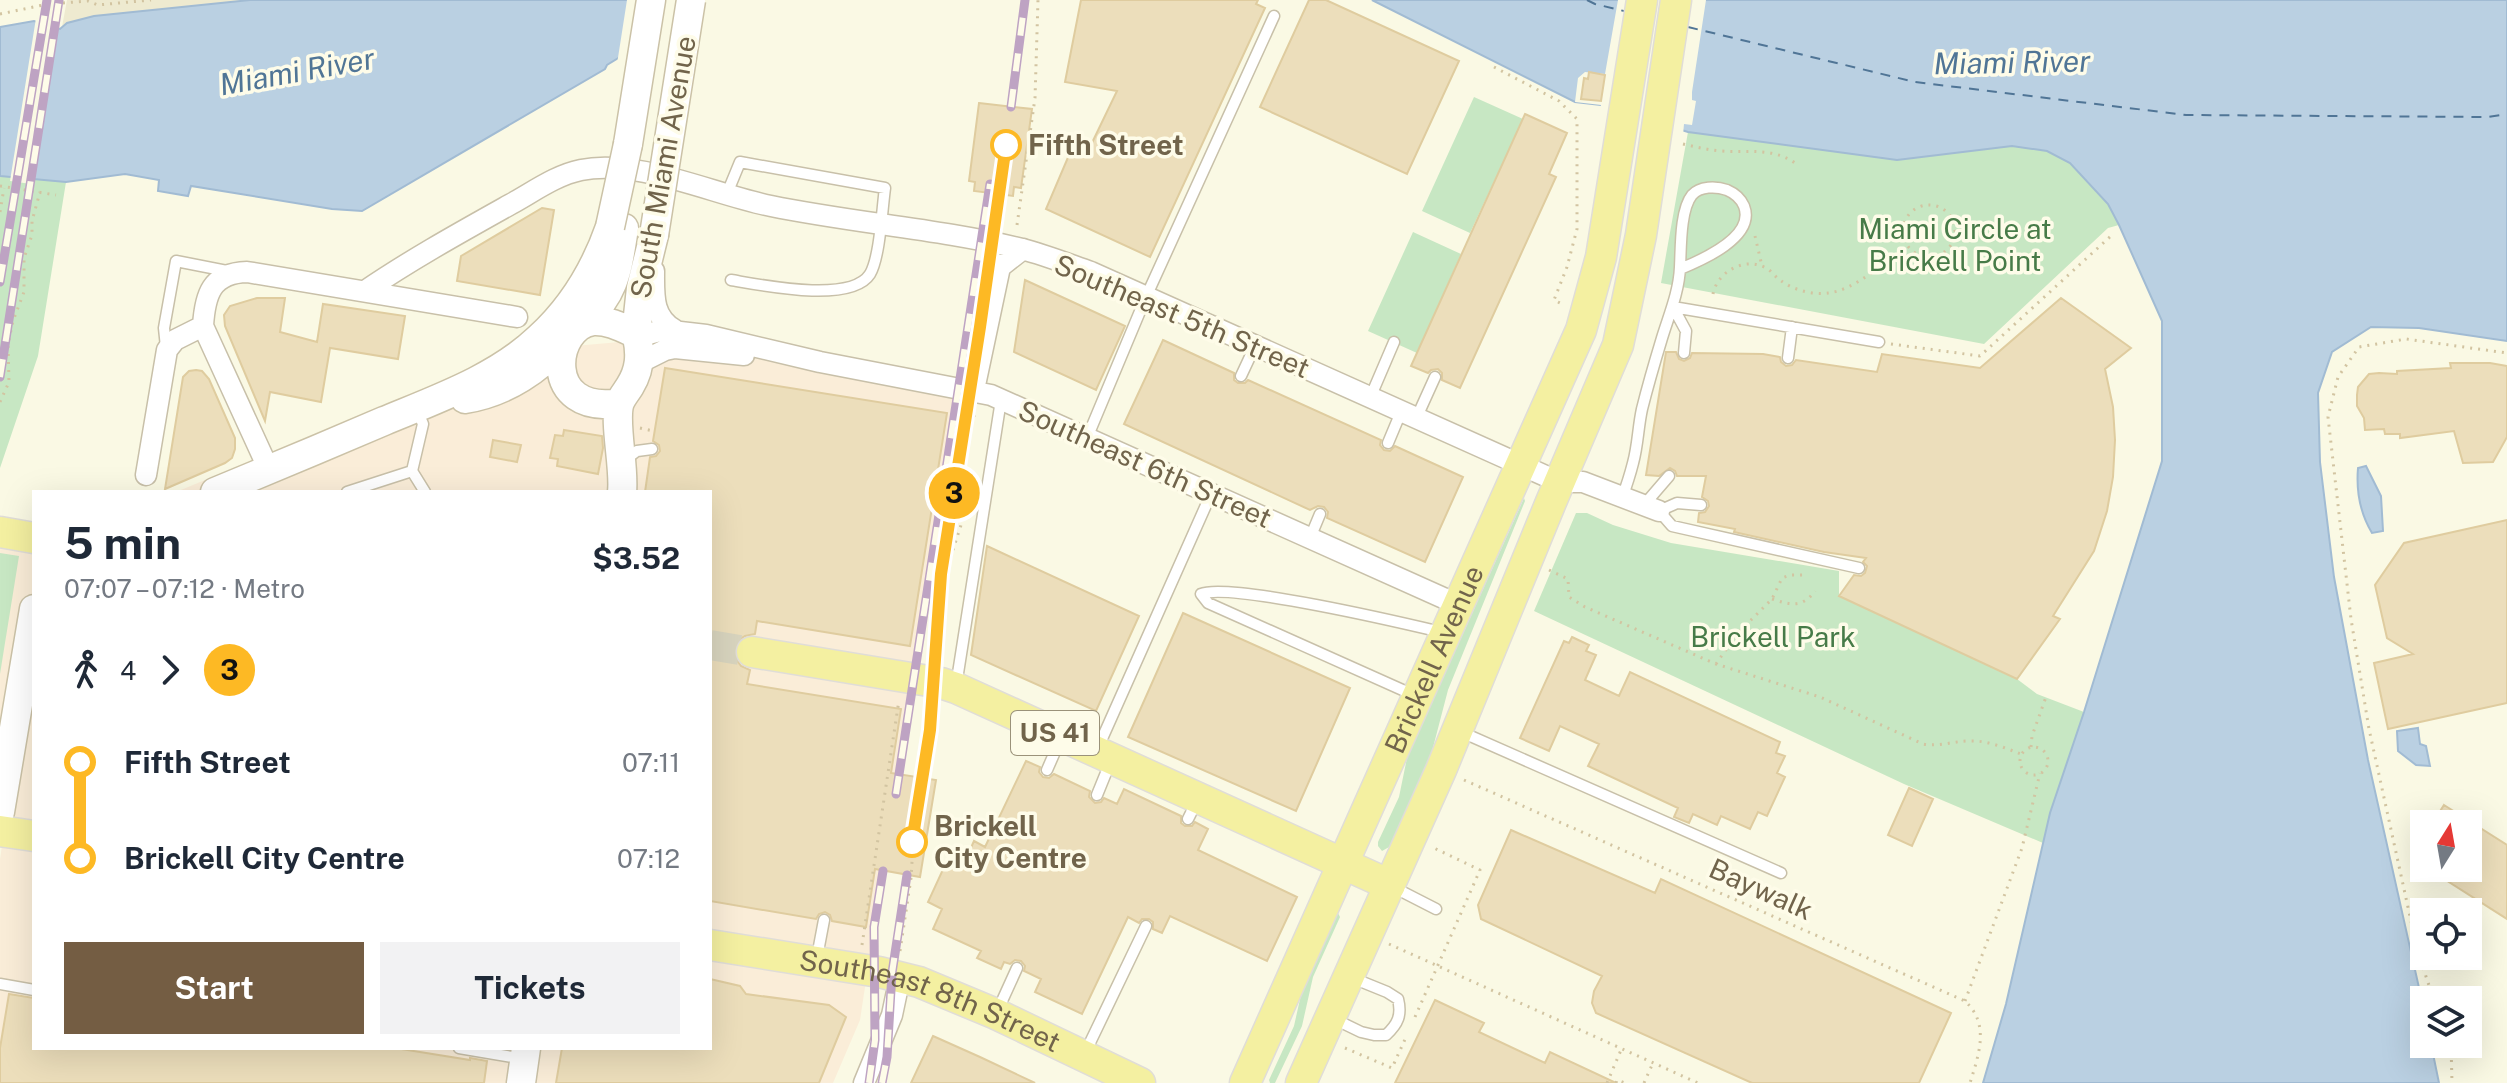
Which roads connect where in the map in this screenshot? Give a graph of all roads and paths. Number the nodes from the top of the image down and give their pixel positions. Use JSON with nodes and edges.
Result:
{"nodes":[{"id":1,"x":151,"y":0,"type":"edge"},
{"id":2,"x":651,"y":0,"type":"edge"},
{"id":3,"x":691,"y":0,"type":"edge"},
{"id":4,"x":1038,"y":0,"type":"edge"},
{"id":5,"x":1642,"y":0,"type":"edge"},
{"id":6,"x":1676,"y":0,"type":"edge"},
{"id":7,"x":130,"y":1,"type":"edge"},
{"id":8,"x":48,"y":2,"type":"edge"},
{"id":9,"x":0,"y":14,"type":"edge"},
{"id":10,"x":1274,"y":16,"type":"dead end"},
{"id":11,"x":1494,"y":67,"type":"dead end"},
{"id":12,"x":1683,"y":144,"type":"dead end"},
{"id":13,"x":1795,"y":163,"type":"dead end"},
{"id":14,"x":2,"y":186,"type":"edge"},
{"id":15,"x":40,"y":192,"type":"junction"},
{"id":16,"x":56,"y":195,"type":"dead end"},
{"id":17,"x":726,"y":196,"type":"junction"},
{"id":18,"x":0,"y":212,"type":"edge"},
{"id":19,"x":880,"y":225,"type":"junction"},
{"id":20,"x":1017,"y":225,"type":"dead end"},
{"id":21,"x":617,"y":227,"type":"junction"},
{"id":22,"x":654,"y":235,"type":"junction"},
{"id":23,"x":2112,"y":235,"type":"dead end"},
{"id":24,"x":1908,"y":246,"type":"junction"},
{"id":25,"x":1023,"y":249,"type":"junction"},
{"id":26,"x":1680,"y":269,"type":"junction"},
{"id":27,"x":234,"y":272,"type":"junction"},
{"id":28,"x":731,"y":280,"type":"dead end"},
{"id":29,"x":365,"y":291,"type":"junction"},
{"id":30,"x":1713,"y":294,"type":"dead end"},
{"id":31,"x":1146,"y":297,"type":"junction"},
{"id":32,"x":1568,"y":307,"type":"dead end"},
{"id":33,"x":1673,"y":307,"type":"junction"},
{"id":34,"x":517,"y":317,"type":"dead end"},
{"id":35,"x":203,"y":326,"type":"junction"},
{"id":36,"x":1792,"y":327,"type":"junction"},
{"id":37,"x":675,"y":330,"type":"junction"},
{"id":38,"x":575,"y":332,"type":"junction"},
{"id":39,"x":1394,"y":342,"type":"dead end"},
{"id":40,"x":1879,"y":342,"type":"joint"},
{"id":41,"x":637,"y":345,"type":"junction"},
{"id":42,"x":1255,"y":346,"type":"junction"},
{"id":43,"x":167,"y":350,"type":"junction"},
{"id":44,"x":1684,"y":353,"type":"dead end"},
{"id":45,"x":2507,"y":353,"type":"edge"},
{"id":46,"x":1788,"y":358,"type":"dead end"},
{"id":47,"x":820,"y":362,"type":"junction"},
{"id":48,"x":1241,"y":376,"type":"dead end"},
{"id":49,"x":1435,"y":377,"type":"dead end"},
{"id":50,"x":976,"y":398,"type":"junction"},
{"id":51,"x":1370,"y":398,"type":"junction"},
{"id":52,"x":1001,"y":400,"type":"junction"},
{"id":53,"x":0,"y":402,"type":"edge"},
{"id":54,"x":619,"y":403,"type":"junction"},
{"id":55,"x":417,"y":408,"type":"junction"},
{"id":56,"x":1408,"y":415,"type":"junction"},
{"id":57,"x":1087,"y":438,"type":"junction"},
{"id":58,"x":1388,"y":443,"type":"dead end"},
{"id":59,"x":652,"y":449,"type":"dead end"},
{"id":60,"x":1521,"y":466,"type":"junction"},
{"id":61,"x":269,"y":470,"type":"junction"},
{"id":62,"x":412,"y":471,"type":"junction"},
{"id":63,"x":146,"y":475,"type":"dead end"},
{"id":64,"x":1669,"y":476,"type":"dead end"},
{"id":65,"x":623,"y":478,"type":"edge"},
{"id":66,"x":1559,"y":482,"type":"junction"},
{"id":67,"x":220,"y":490,"type":"edge"},
{"id":68,"x":353,"y":490,"type":"edge"},
{"id":69,"x":424,"y":490,"type":"edge"},
{"id":70,"x":1211,"y":494,"type":"junction"},
{"id":71,"x":1622,"y":498,"type":"junction"},
{"id":72,"x":1701,"y":505,"type":"dead end"},
{"id":73,"x":1651,"y":508,"type":"junction"},
{"id":74,"x":1320,"y":514,"type":"dead end"},
{"id":75,"x":0,"y":532,"type":"edge"},
{"id":76,"x":32,"y":538,"type":"edge"},
{"id":77,"x":1310,"y":538,"type":"junction"},
{"id":78,"x":1859,"y":568,"type":"dead end"},
{"id":79,"x":1546,"y":569,"type":"dead end"},
{"id":80,"x":1806,"y":575,"type":"dead end"},
{"id":81,"x":1815,"y":591,"type":"dead end"},
{"id":82,"x":1772,"y":599,"type":"junction"},
{"id":83,"x":1459,"y":605,"type":"junction"},
{"id":84,"x":32,"y":631,"type":"edge"},
{"id":85,"x":1446,"y":634,"type":"junction"},
{"id":86,"x":752,"y":652,"type":"tunnel mouth"},
{"id":87,"x":937,"y":663,"type":"dead end"},
{"id":88,"x":1716,"y":664,"type":"junction"},
{"id":89,"x":29,"y":665,"type":"edge"},
{"id":90,"x":943,"y":695,"type":"junction"},
{"id":91,"x":899,"y":696,"type":"dead end"},
{"id":92,"x":1418,"y":697,"type":"junction"},
{"id":93,"x":2046,"y":697,"type":"dead end"},
{"id":94,"x":1458,"y":730,"type":"junction"},
{"id":95,"x":1062,"y":736,"type":"junction"},
{"id":96,"x":2031,"y":747,"type":"junction"},
{"id":97,"x":2021,"y":754,"type":"junction"},
{"id":98,"x":1104,"y":755,"type":"junction"},
{"id":99,"x":1047,"y":770,"type":"dead end"},
{"id":100,"x":2040,"y":773,"type":"junction"},
{"id":101,"x":1460,"y":778,"type":"dead end"},
{"id":102,"x":1097,"y":795,"type":"dead end"},
{"id":103,"x":0,"y":812,"type":"edge"},
{"id":104,"x":0,"y":831,"type":"edge"},
{"id":105,"x":32,"y":836,"type":"edge"},
{"id":106,"x":1430,"y":847,"type":"dead end"},
{"id":107,"x":1342,"y":864,"type":"junction"},
{"id":108,"x":1781,"y":873,"type":"dead end"},
{"id":109,"x":1390,"y":885,"type":"junction"},
{"id":110,"x":1436,"y":909,"type":"dead end"},
{"id":111,"x":824,"y":920,"type":"dead end"},
{"id":112,"x":1146,"y":926,"type":"dead end"},
{"id":113,"x":1386,"y":943,"type":"dead end"},
{"id":114,"x":712,"y":945,"type":"edge"},
{"id":115,"x":862,"y":946,"type":"dead end"},
{"id":116,"x":816,"y":962,"type":"junction"},
{"id":117,"x":900,"y":965,"type":"junction"},
{"id":118,"x":1438,"y":966,"type":"junction"},
{"id":119,"x":1017,"y":968,"type":"dead end"},
{"id":120,"x":1348,"y":976,"type":"junction"},
{"id":121,"x":0,"y":984,"type":"edge"},
{"id":122,"x":2429,"y":986,"type":"edge"},
{"id":123,"x":32,"y":990,"type":"edge"},
{"id":124,"x":1965,"y":1001,"type":"junction"},
{"id":125,"x":996,"y":1014,"type":"junction"},
{"id":126,"x":1415,"y":1017,"type":"dead end"},
{"id":127,"x":1409,"y":1030,"type":"dead end"},
{"id":128,"x":1335,"y":1031,"type":"junction"},
{"id":129,"x":1622,"y":1049,"type":"junction"},
{"id":130,"x":467,"y":1050,"type":"edge"},
{"id":131,"x":1083,"y":1057,"type":"junction"},
{"id":132,"x":2451,"y":1058,"type":"edge"},
{"id":133,"x":1653,"y":1063,"type":"junction"},
{"id":134,"x":524,"y":1064,"type":"edge"},
{"id":135,"x":864,"y":1083,"type":"edge"},
{"id":136,"x":1140,"y":1083,"type":"edge"},
{"id":137,"x":1245,"y":1083,"type":"edge"},
{"id":138,"x":1301,"y":1083,"type":"edge"},
{"id":139,"x":1607,"y":1083,"type":"edge"},
{"id":140,"x":1616,"y":1083,"type":"edge"},
{"id":141,"x":1625,"y":1083,"type":"edge"},
{"id":142,"x":1644,"y":1083,"type":"edge"},
{"id":143,"x":1698,"y":1083,"type":"edge"},
{"id":144,"x":1970,"y":1083,"type":"edge"},
{"id":145,"x":2452,"y":1083,"type":"edge"}],
"edges":[{"from":1,"to":7,"type":"path"},
{"from":2,"to":21,"type":"main road","name":"South Miami Avenue","bridge":true},
{"from":3,"to":22,"type":"main road","name":"South Miami Avenue","bridge":true},
{"from":4,"to":20,"type":"path"},
{"from":5,"to":60,"type":"main road","name":"Brickell Avenue"},
{"from":6,"to":66,"type":"main road","name":"Brickell Avenue"},
{"from":7,"to":8,"type":"path"},
{"from":8,"to":9,"type":"path"},
{"from":10,"to":31,"type":"lane"},
{"from":11,"to":32,"type":"path"},
{"from":12,"to":13,"type":"path"},
{"from":14,"to":15,"type":"path"},
{"from":14,"to":18,"type":"path"},
{"from":15,"to":16,"type":"path"},
{"from":15,"to":53,"type":"path"},
{"from":17,"to":19,"type":"street","name":"Southeast 5th Street"},
{"from":17,"to":19,"type":"lane"},
{"from":17,"to":29,"type":"street","name":"Southeast 5th Street"},
{"from":19,"to":25,"type":"street","name":"Southeast 5th Street"},
{"from":19,"to":28,"type":"lane"},
{"from":21,"to":38,"type":"main road","name":"South Miami Avenue"},
{"from":21,"to":55,"type":"main road","name":"South Miami Avenue"},
{"from":22,"to":37,"type":"street"},
{"from":22,"to":41,"type":"main road","name":"South Miami Avenue"},
{"from":23,"to":40,"type":"path"},
{"from":24,"to":24,"type":"path"},
{"from":24,"to":30,"type":"path"},
{"from":25,"to":31,"type":"street","name":"Southeast 5th Street"},
{"from":25,"to":50,"type":"street"},
{"from":26,"to":26,"type":"lane"},
{"from":26,"to":33,"type":"lane"},
{"from":27,"to":29,"type":"street"},
{"from":27,"to":35,"type":"street"},
{"from":27,"to":43,"type":"lane"},
{"from":29,"to":34,"type":"street"},
{"from":31,"to":42,"type":"street","name":"Southeast 5th Street"},
{"from":31,"to":57,"type":"lane"},
{"from":33,"to":36,"type":"lane"},
{"from":33,"to":44,"type":"lane"},
{"from":33,"to":71,"type":"lane"},
{"from":35,"to":43,"type":"street"},
{"from":35,"to":61,"type":"street"},
{"from":36,"to":40,"type":"lane"},
{"from":36,"to":46,"type":"lane"},
{"from":37,"to":41,"type":"street","name":"Southeast 6th Street"},
{"from":37,"to":47,"type":"street","name":"Southeast 6th Street"},
{"from":38,"to":41,"type":"main road"},
{"from":38,"to":54,"type":"main road"},
{"from":38,"to":55,"type":"main road","name":"South Miami Avenue"},
{"from":39,"to":51,"type":"lane"},
{"from":41,"to":47,"type":"street","name":"Southeast 6th Street"},
{"from":41,"to":54,"type":"main road"},
{"from":42,"to":48,"type":"lane"},
{"from":42,"to":51,"type":"street","name":"Southeast 5th Street"},
{"from":43,"to":63,"type":"street"},
{"from":45,"to":122,"type":"path"},
{"from":47,"to":50,"type":"street","name":"Southeast 6th Street"},
{"from":49,"to":56,"type":"lane"},
{"from":50,"to":52,"type":"street","name":"Southeast 6th Street"},
{"from":50,"to":87,"type":"path"},
{"from":51,"to":56,"type":"street","name":"Southeast 5th Street"},
{"from":52,"to":57,"type":"street","name":"Southeast 6th Street"},
{"from":52,"to":90,"type":"lane"},
{"from":54,"to":65,"type":"main road"},
{"from":55,"to":61,"type":"main road","name":"South Miami Avenue"},
{"from":55,"to":62,"type":"lane"},
{"from":56,"to":58,"type":"lane"},
{"from":56,"to":60,"type":"street","name":"Southeast 5th Street"},
{"from":57,"to":70,"type":"street","name":"Southeast 6th Street"},
{"from":59,"to":65,"type":"lane"},
{"from":60,"to":66,"type":"street","name":"Southeast 5th Street"},
{"from":60,"to":83,"type":"main road","name":"Brickell Avenue"},
{"from":61,"to":67,"type":"main road","name":"South Miami Avenue"},
{"from":62,"to":68,"type":"lane"},
{"from":62,"to":69,"type":"lane"},
{"from":64,"to":73,"type":"lane"},
{"from":66,"to":71,"type":"street","name":"Southeast 5th Street"},
{"from":66,"to":94,"type":"main road","name":"Brickell Avenue"},
{"from":70,"to":77,"type":"street","name":"Southeast 6th Street"},
{"from":70,"to":98,"type":"lane"},
{"from":71,"to":73,"type":"street","name":"Southeast 5th Street"},
{"from":72,"to":73,"type":"lane"},
{"from":73,"to":78,"type":"lane"},
{"from":74,"to":77,"type":"lane"},
{"from":75,"to":76,"type":"main road"},
{"from":77,"to":83,"type":"street","name":"Southeast 6th Street"},
{"from":79,"to":88,"type":"path"},
{"from":80,"to":82,"type":"path"},
{"from":81,"to":82,"type":"path"},
{"from":82,"to":88,"type":"path"},
{"from":83,"to":85,"type":"main road","name":"Brickell Avenue"},
{"from":84,"to":89,"type":"main road"},
{"from":85,"to":92,"type":"main road","name":"Brickell Avenue"},
{"from":85,"to":92,"type":"lane"},
{"from":86,"to":90,"type":"main road","number":"US 41"},
{"from":88,"to":97,"type":"path"},
{"from":89,"to":103,"type":"main road"},
{"from":90,"to":95,"type":"main road","number":"US 41"},
{"from":90,"to":117,"type":"path"},
{"from":91,"to":115,"type":"path"},
{"from":92,"to":107,"type":"main road","name":"Brickell Avenue"},
{"from":93,"to":96,"type":"path"},
{"from":94,"to":108,"type":"lane"},
{"from":94,"to":109,"type":"main road","name":"Brickell Avenue"},
{"from":95,"to":98,"type":"main road","number":"US 41"},
{"from":95,"to":99,"type":"lane"},
{"from":96,"to":97,"type":"path"},
{"from":96,"to":100,"type":"path"},
{"from":97,"to":100,"type":"path"},
{"from":98,"to":102,"type":"lane"},
{"from":98,"to":107,"type":"main road","number":"US 41"},
{"from":100,"to":124,"type":"path"},
{"from":101,"to":124,"type":"path","name":"Baywalk"},
{"from":104,"to":105,"type":"main road"},
{"from":106,"to":118,"type":"path"},
{"from":107,"to":109,"type":"main road","number":"US 41"},
{"from":107,"to":137,"type":"main road","name":"Brickell Avenue"},
{"from":109,"to":110,"type":"lane"},
{"from":109,"to":120,"type":"main road","name":"Brickell Avenue"},
{"from":111,"to":116,"type":"lane"},
{"from":112,"to":131,"type":"lane"},
{"from":113,"to":118,"type":"path"},
{"from":114,"to":116,"type":"main road","name":"Southeast 8th Street"},
{"from":116,"to":117,"type":"main road","name":"Southeast 8th Street"},
{"from":117,"to":125,"type":"main road","name":"Southeast 8th Street"},
{"from":117,"to":135,"type":"street"},
{"from":118,"to":126,"type":"path"},
{"from":118,"to":129,"type":"path"},
{"from":119,"to":125,"type":"lane"},
{"from":120,"to":128,"type":"main road","name":"Brickell Avenue"},
{"from":120,"to":128,"type":"lane"},
{"from":121,"to":123,"type":"lane"},
{"from":124,"to":144,"type":"path"},
{"from":125,"to":131,"type":"main road","name":"Southeast 8th Street"},
{"from":127,"to":128,"type":"path"},
{"from":128,"to":138,"type":"main road","name":"Brickell Avenue"},
{"from":129,"to":133,"type":"path"},
{"from":129,"to":139,"type":"path"},
{"from":130,"to":134,"type":"lane"},
{"from":131,"to":136,"type":"main road","name":"Southeast 8th Street"},
{"from":132,"to":145,"type":"path"},
{"from":133,"to":142,"type":"path"},
{"from":133,"to":143,"type":"path"},
{"from":140,"to":141,"type":"path"}]}
